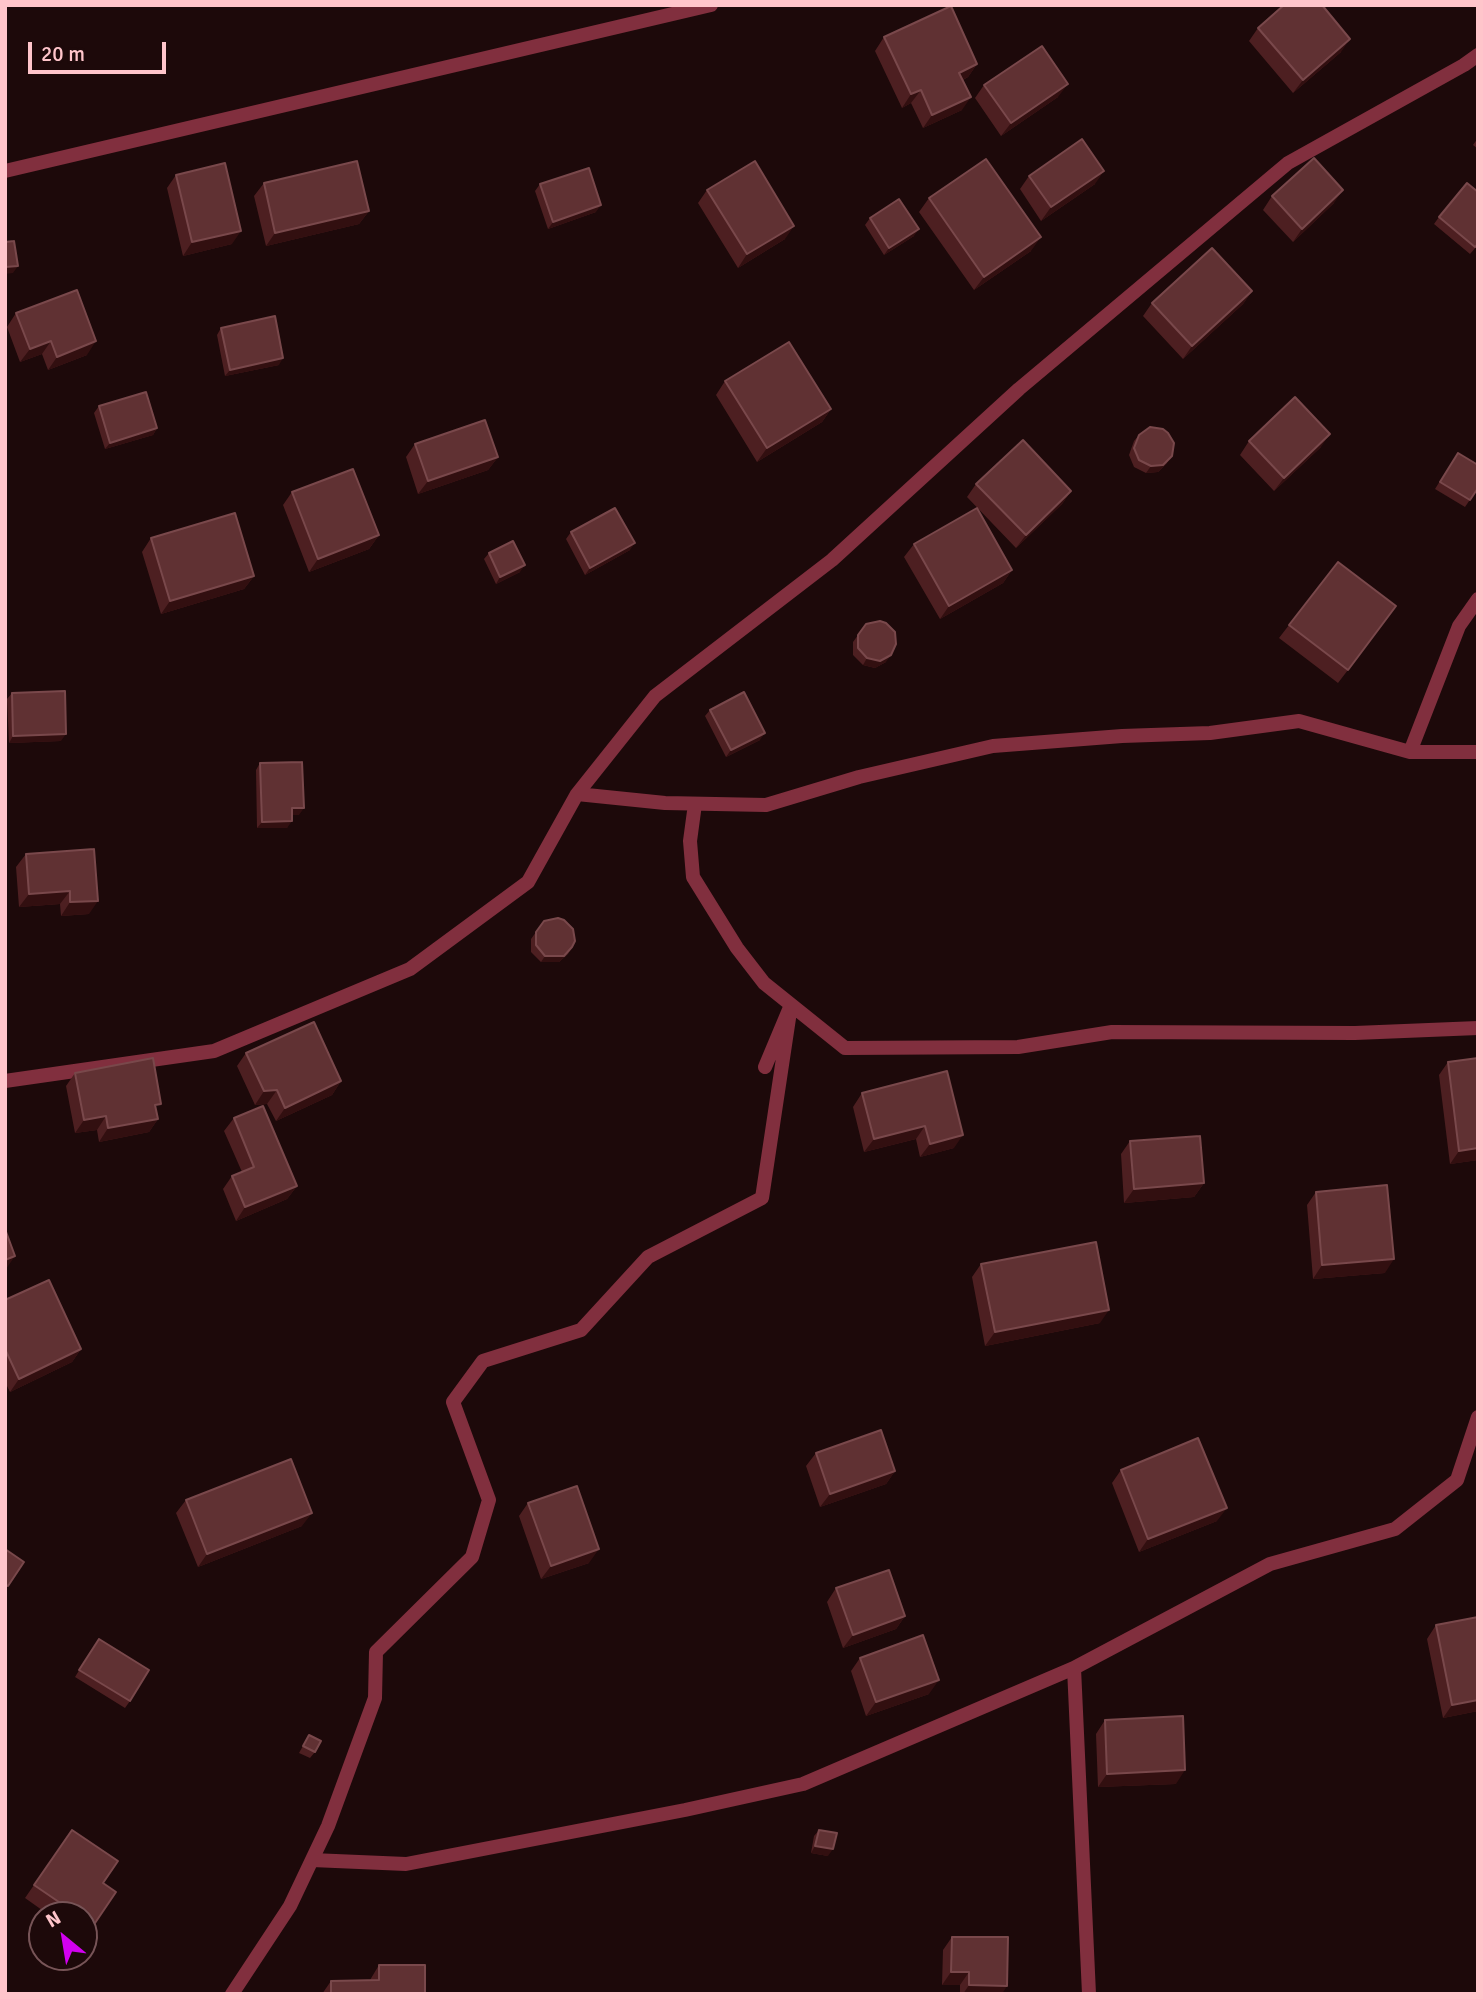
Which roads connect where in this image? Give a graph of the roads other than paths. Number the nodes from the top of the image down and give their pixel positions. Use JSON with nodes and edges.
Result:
{"nodes":[{"id":1,"x":710,"y":5,"type":"edge"},
{"id":2,"x":1478,"y":55,"type":"edge"},
{"id":3,"x":5,"y":171,"type":"edge"},
{"id":4,"x":1478,"y":599,"type":"edge"},
{"id":5,"x":1409,"y":752,"type":"junction"},
{"id":6,"x":1478,"y":752,"type":"edge"},
{"id":7,"x":577,"y":794,"type":"junction"},
{"id":8,"x":695,"y":804,"type":"junction"},
{"id":9,"x":791,"y":1005,"type":"junction"},
{"id":10,"x":1478,"y":1028,"type":"edge"},
{"id":11,"x":765,"y":1067,"type":"dead end"},
{"id":12,"x":5,"y":1081,"type":"edge"},
{"id":13,"x":1478,"y":1417,"type":"edge"},
{"id":14,"x":1074,"y":1668,"type":"junction"},
{"id":15,"x":312,"y":1860,"type":"junction"},
{"id":16,"x":232,"y":1994,"type":"edge"},
{"id":17,"x":1090,"y":1994,"type":"edge"}],
"edges":[{"from":1,"to":3,"type":"street"},
{"from":2,"to":7,"type":"street"},
{"from":4,"to":5,"type":"street"},
{"from":5,"to":6,"type":"street"},
{"from":5,"to":8,"type":"street"},
{"from":7,"to":8,"type":"street"},
{"from":7,"to":12,"type":"street"},
{"from":8,"to":9,"type":"street"},
{"from":9,"to":10,"type":"street"},
{"from":9,"to":11,"type":"street"},
{"from":9,"to":15,"type":"street"},
{"from":13,"to":14,"type":"street"},
{"from":14,"to":15,"type":"street"},
{"from":14,"to":17,"type":"street"},
{"from":15,"to":16,"type":"street"}]}
